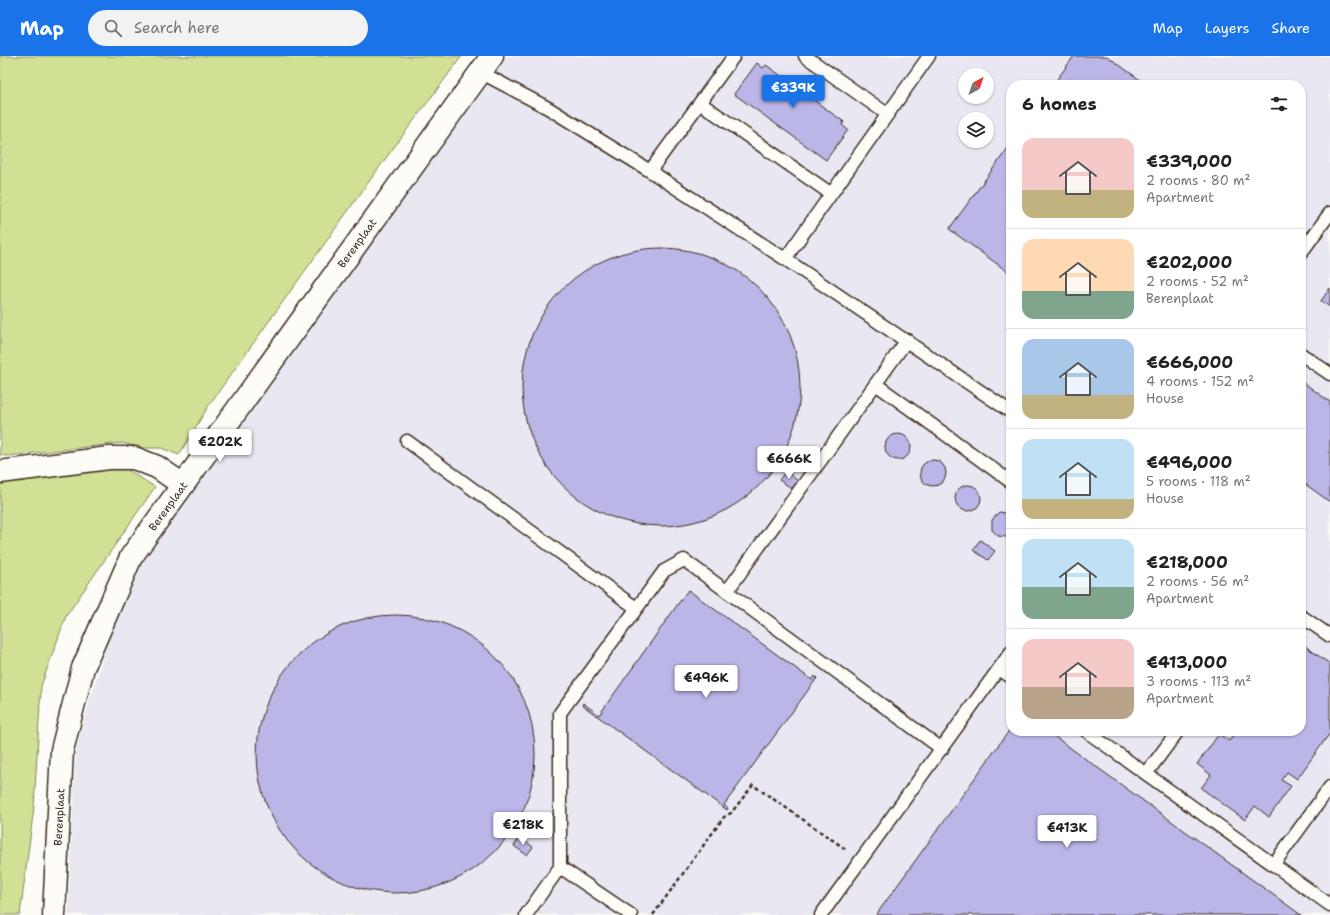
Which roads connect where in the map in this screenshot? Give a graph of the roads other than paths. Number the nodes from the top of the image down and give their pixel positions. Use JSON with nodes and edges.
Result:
{"nodes":[{"id":1,"x":734,"y":56,"type":"edge"},
{"id":2,"x":805,"y":56,"type":"edge"},
{"id":3,"x":929,"y":56,"type":"edge"},
{"id":4,"x":486,"y":64,"type":"edge"},
{"id":5,"x":700,"y":103,"type":"junction"},
{"id":6,"x":887,"y":114,"type":"junction"},
{"id":7,"x":650,"y":171,"type":"junction"},
{"id":8,"x":830,"y":193,"type":"junction"},
{"id":9,"x":1330,"y":213,"type":"edge"},
{"id":10,"x":1306,"y":246,"type":"edge"},
{"id":11,"x":785,"y":258,"type":"junction"},
{"id":12,"x":907,"y":340,"type":"junction"},
{"id":13,"x":1306,"y":357,"type":"edge"},
{"id":14,"x":1330,"y":374,"type":"edge"},
{"id":15,"x":877,"y":385,"type":"junction"},
{"id":16,"x":1006,"y":409,"type":"edge"},
{"id":17,"x":407,"y":441,"type":"dead end"},
{"id":18,"x":0,"y":472,"type":"edge"},
{"id":19,"x":1006,"y":478,"type":"edge"},
{"id":20,"x":183,"y":485,"type":"junction"},
{"id":21,"x":728,"y":590,"type":"junction"},
{"id":22,"x":636,"y":608,"type":"junction"},
{"id":23,"x":1306,"y":619,"type":"edge"},
{"id":24,"x":1330,"y":636,"type":"edge"},
{"id":25,"x":1006,"y":659,"type":"edge"},
{"id":26,"x":999,"y":669,"type":"junction"},
{"id":27,"x":1006,"y":674,"type":"edge"},
{"id":28,"x":1093,"y":736,"type":"edge"},
{"id":29,"x":1174,"y":736,"type":"edge"},
{"id":30,"x":942,"y":749,"type":"junction"},
{"id":31,"x":1146,"y":774,"type":"junction"},
{"id":32,"x":1330,"y":787,"type":"edge"},
{"id":33,"x":1273,"y":865,"type":"junction"},
{"id":34,"x":560,"y":867,"type":"junction"},
{"id":35,"x":1330,"y":905,"type":"edge"},
{"id":36,"x":54,"y":915,"type":"edge"},
{"id":37,"x":526,"y":915,"type":"edge"},
{"id":38,"x":631,"y":915,"type":"edge"},
{"id":39,"x":821,"y":915,"type":"edge"}],
"edges":[{"from":1,"to":5,"type":"lane"},
{"from":2,"to":6,"type":"lane"},
{"from":3,"to":6,"type":"lane"},
{"from":4,"to":7,"type":"lane"},
{"from":4,"to":20,"type":"street","name":"Berenplaat"},
{"from":5,"to":7,"type":"lane"},
{"from":5,"to":8,"type":"lane"},
{"from":6,"to":8,"type":"lane"},
{"from":7,"to":11,"type":"lane"},
{"from":8,"to":11,"type":"lane"},
{"from":9,"to":10,"type":"lane"},
{"from":11,"to":12,"type":"lane"},
{"from":12,"to":15,"type":"lane"},
{"from":12,"to":16,"type":"lane"},
{"from":13,"to":14,"type":"lane"},
{"from":15,"to":19,"type":"lane"},
{"from":15,"to":21,"type":"lane"},
{"from":17,"to":22,"type":"lane"},
{"from":18,"to":20,"type":"street"},
{"from":20,"to":36,"type":"street","name":"Berenplaat"},
{"from":21,"to":22,"type":"lane"},
{"from":21,"to":30,"type":"lane"},
{"from":22,"to":34,"type":"lane"},
{"from":23,"to":24,"type":"lane"},
{"from":25,"to":26,"type":"lane"},
{"from":26,"to":27,"type":"lane"},
{"from":26,"to":30,"type":"lane"},
{"from":28,"to":31,"type":"lane"},
{"from":29,"to":31,"type":"lane"},
{"from":30,"to":39,"type":"lane"},
{"from":31,"to":33,"type":"lane"},
{"from":32,"to":33,"type":"lane"},
{"from":33,"to":35,"type":"lane"},
{"from":34,"to":37,"type":"lane"},
{"from":34,"to":38,"type":"lane"}]}
